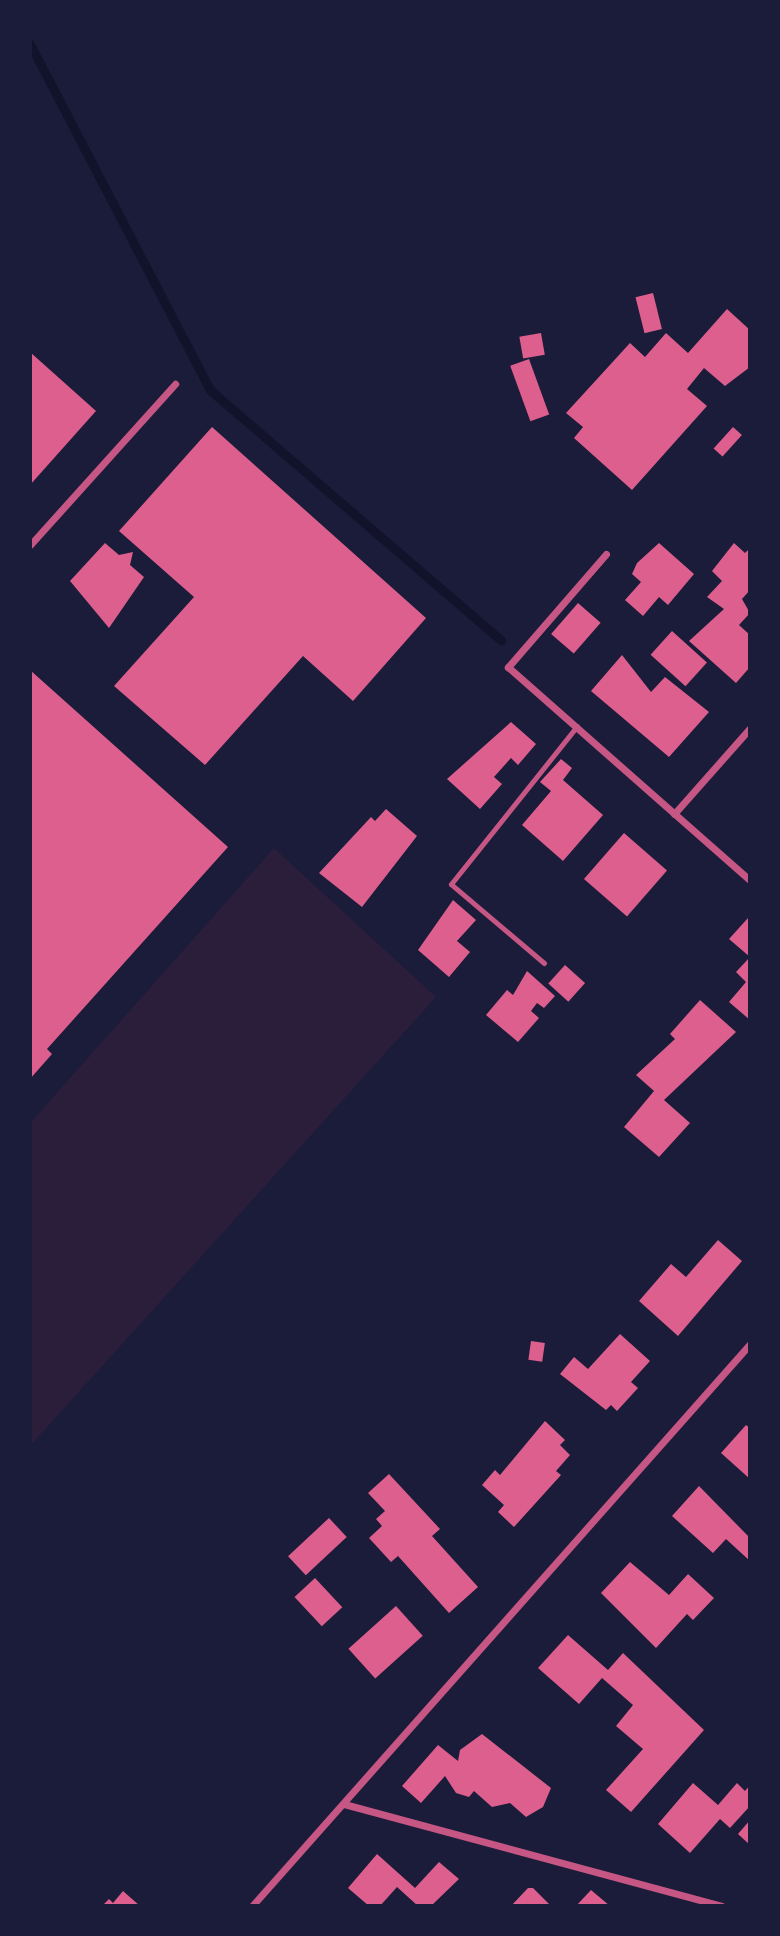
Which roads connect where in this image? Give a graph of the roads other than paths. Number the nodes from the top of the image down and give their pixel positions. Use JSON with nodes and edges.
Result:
{"nodes":[{"id":1,"x":175,"y":384,"type":"dead end"},
{"id":2,"x":30,"y":545,"type":"edge"},
{"id":3,"x":606,"y":554,"type":"dead end"},
{"id":4,"x":577,"y":726,"type":"junction"},
{"id":5,"x":750,"y":728,"type":"edge"},
{"id":6,"x":674,"y":814,"type":"junction"},
{"id":7,"x":750,"y":880,"type":"edge"},
{"id":8,"x":544,"y":963,"type":"dead end"},
{"id":9,"x":750,"y":1343,"type":"edge"},
{"id":10,"x":344,"y":1804,"type":"junction"},
{"id":11,"x":252,"y":1906,"type":"edge"},
{"id":12,"x":721,"y":1906,"type":"edge"}],
"edges":[{"from":1,"to":2,"type":"street"},
{"from":3,"to":4,"type":"street"},
{"from":4,"to":6,"type":"street"},
{"from":4,"to":8,"type":"lane"},
{"from":5,"to":6,"type":"street"},
{"from":6,"to":7,"type":"street"},
{"from":9,"to":10,"type":"street"},
{"from":10,"to":11,"type":"street"},
{"from":10,"to":12,"type":"street"}]}
